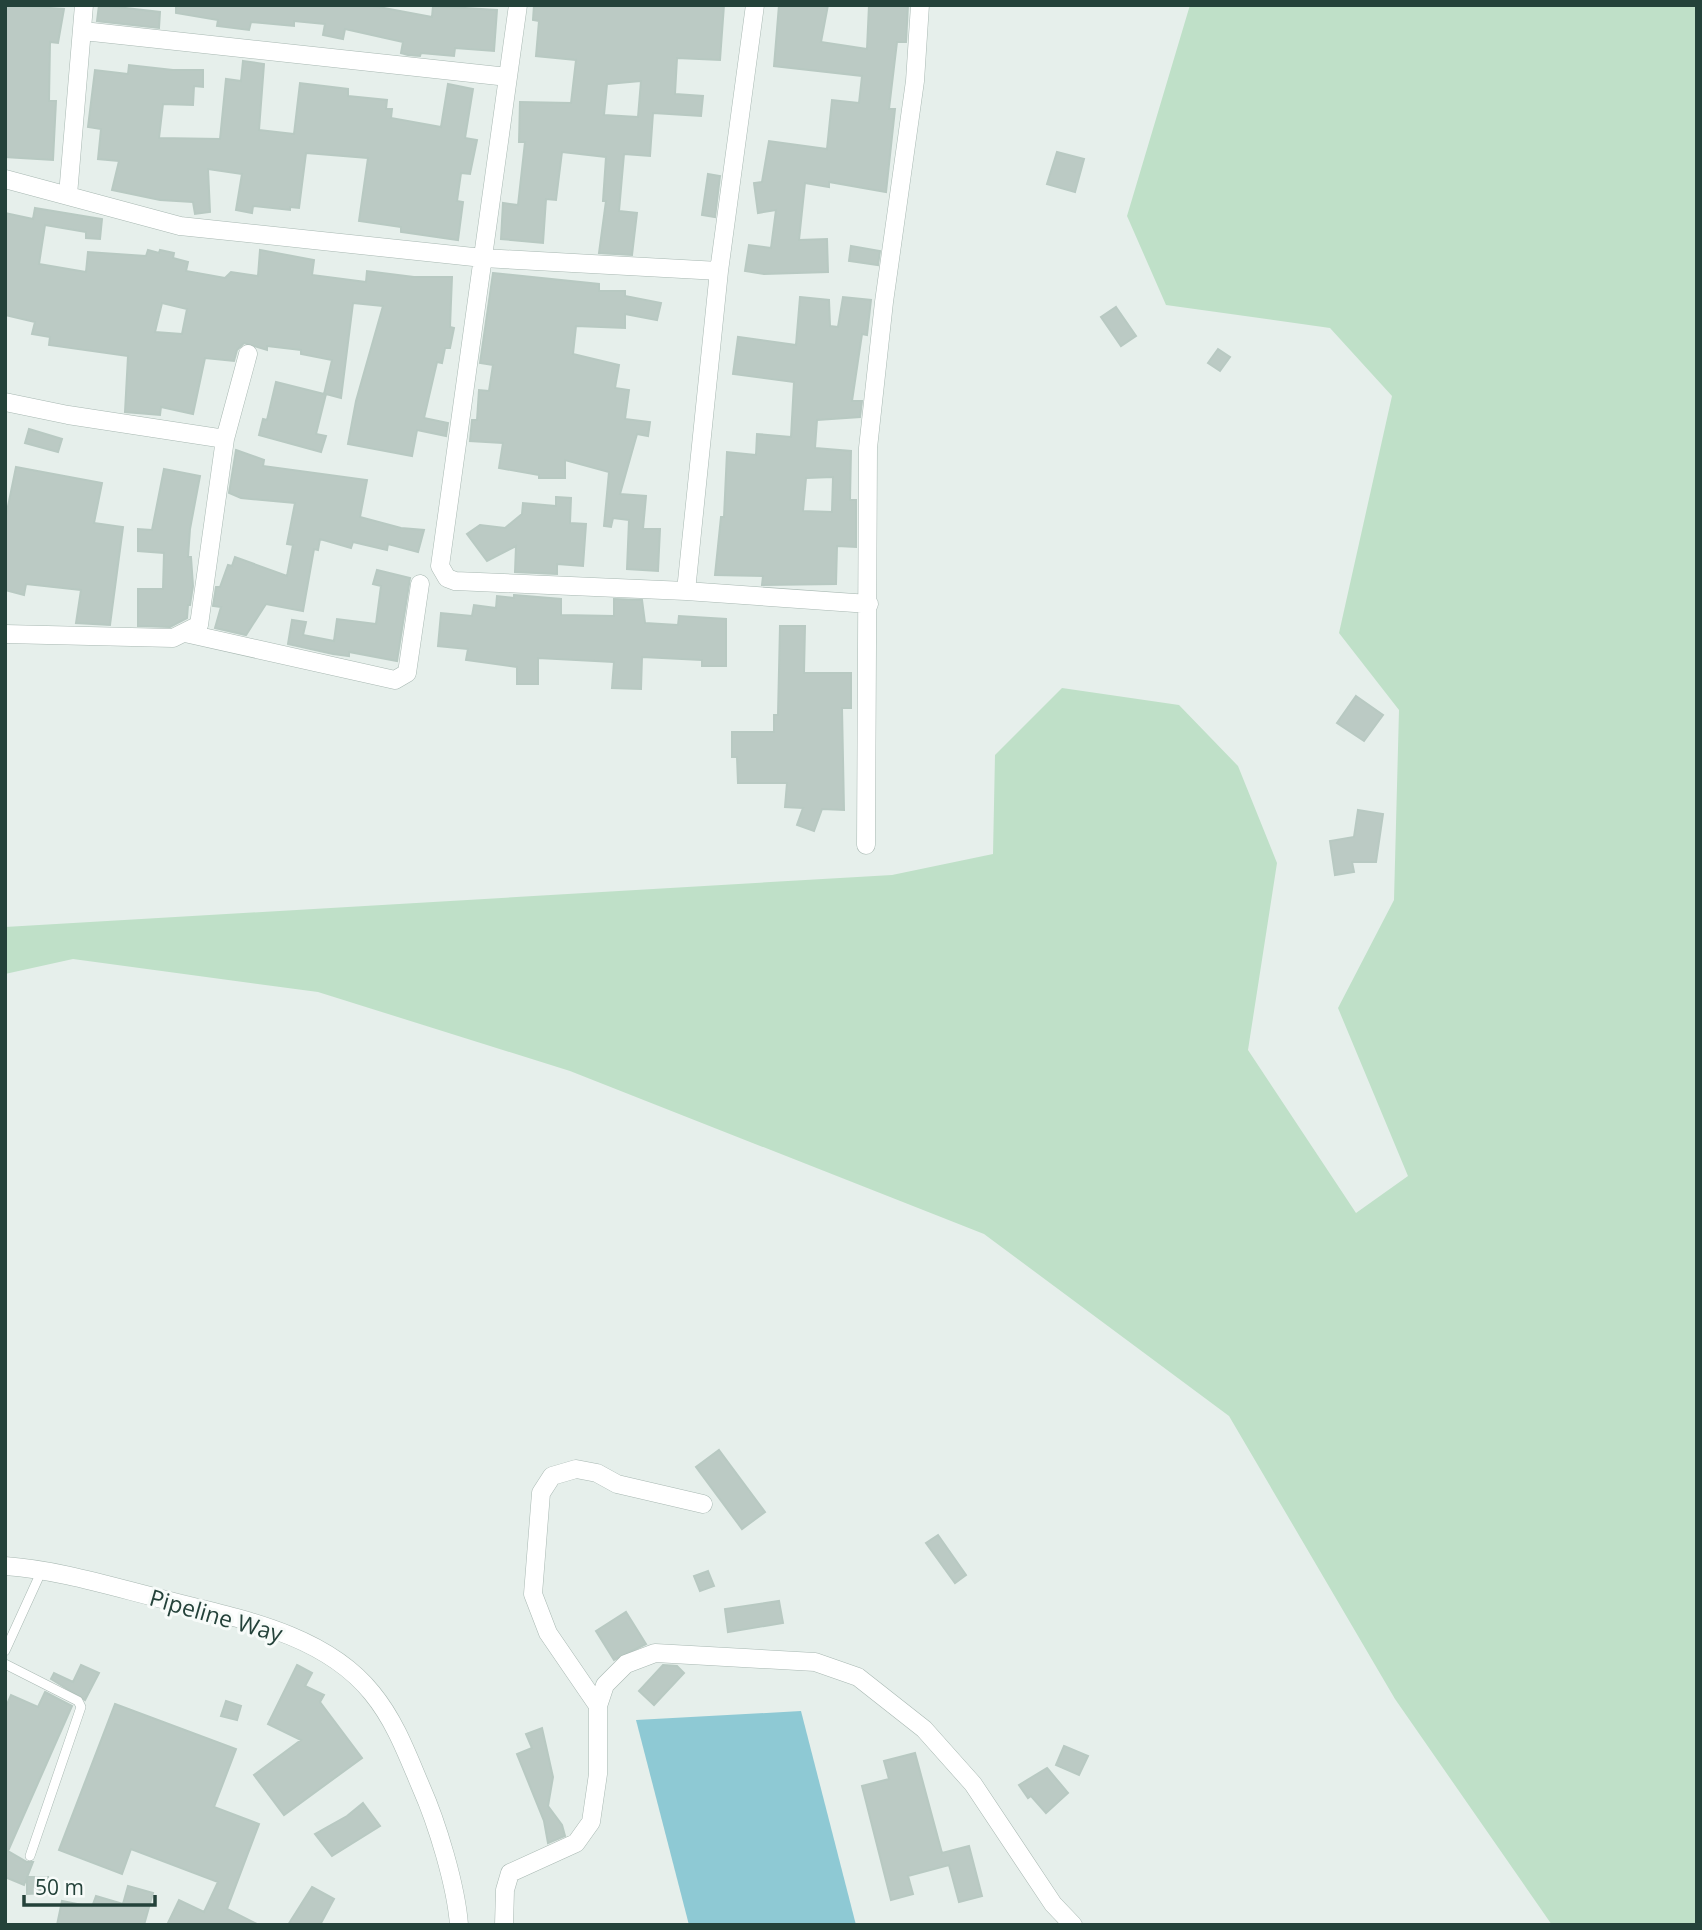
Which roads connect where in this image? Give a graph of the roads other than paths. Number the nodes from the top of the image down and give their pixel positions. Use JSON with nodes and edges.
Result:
{"nodes":[{"id":1,"x":84,"y":5,"type":"edge"},
{"id":2,"x":518,"y":5,"type":"edge"},
{"id":3,"x":755,"y":5,"type":"edge"},
{"id":4,"x":920,"y":5,"type":"edge"},
{"id":5,"x":83,"y":31,"type":"junction"},
{"id":6,"x":508,"y":77,"type":"junction"},
{"id":7,"x":5,"y":179,"type":"edge"},
{"id":8,"x":68,"y":195,"type":"junction"},
{"id":9,"x":483,"y":258,"type":"junction"},
{"id":10,"x":719,"y":271,"type":"junction"},
{"id":11,"x":248,"y":354,"type":"dead end"},
{"id":12,"x":5,"y":402,"type":"edge"},
{"id":13,"x":225,"y":439,"type":"junction"},
{"id":14,"x":420,"y":584,"type":"dead end"},
{"id":15,"x":686,"y":591,"type":"junction"},
{"id":16,"x":869,"y":604,"type":"junction"},
{"id":17,"x":185,"y":633,"type":"junction"},
{"id":18,"x":5,"y":634,"type":"edge"},
{"id":19,"x":866,"y":845,"type":"dead end"},
{"id":20,"x":703,"y":1504,"type":"dead end"},
{"id":21,"x":5,"y":1566,"type":"edge"},
{"id":22,"x":43,"y":1569,"type":"junction"},
{"id":23,"x":5,"y":1651,"type":"edge"},
{"id":24,"x":5,"y":1664,"type":"edge"},
{"id":25,"x":598,"y":1706,"type":"junction"},
{"id":26,"x":30,"y":1856,"type":"dead end"},
{"id":27,"x":459,"y":1925,"type":"edge"},
{"id":28,"x":504,"y":1925,"type":"edge"},
{"id":29,"x":1073,"y":1925,"type":"edge"}],
"edges":[{"from":1,"to":5,"type":"street"},
{"from":2,"to":6,"type":"street"},
{"from":3,"to":10,"type":"street"},
{"from":4,"to":16,"type":"street"},
{"from":5,"to":6,"type":"street"},
{"from":5,"to":8,"type":"street"},
{"from":6,"to":9,"type":"street"},
{"from":7,"to":8,"type":"street"},
{"from":8,"to":9,"type":"street"},
{"from":9,"to":10,"type":"street"},
{"from":9,"to":15,"type":"street"},
{"from":10,"to":15,"type":"street"},
{"from":11,"to":13,"type":"street"},
{"from":12,"to":13,"type":"street"},
{"from":13,"to":17,"type":"street"},
{"from":14,"to":17,"type":"street"},
{"from":15,"to":16,"type":"street"},
{"from":16,"to":19,"type":"street"},
{"from":17,"to":18,"type":"street"},
{"from":20,"to":25,"type":"street"},
{"from":21,"to":22,"type":"street","name":"Pipeline Way"},
{"from":22,"to":23,"type":"lane"},
{"from":22,"to":27,"type":"street","name":"Pipeline Way"},
{"from":24,"to":26,"type":"lane"},
{"from":25,"to":28,"type":"street"},
{"from":25,"to":29,"type":"street"}]}
